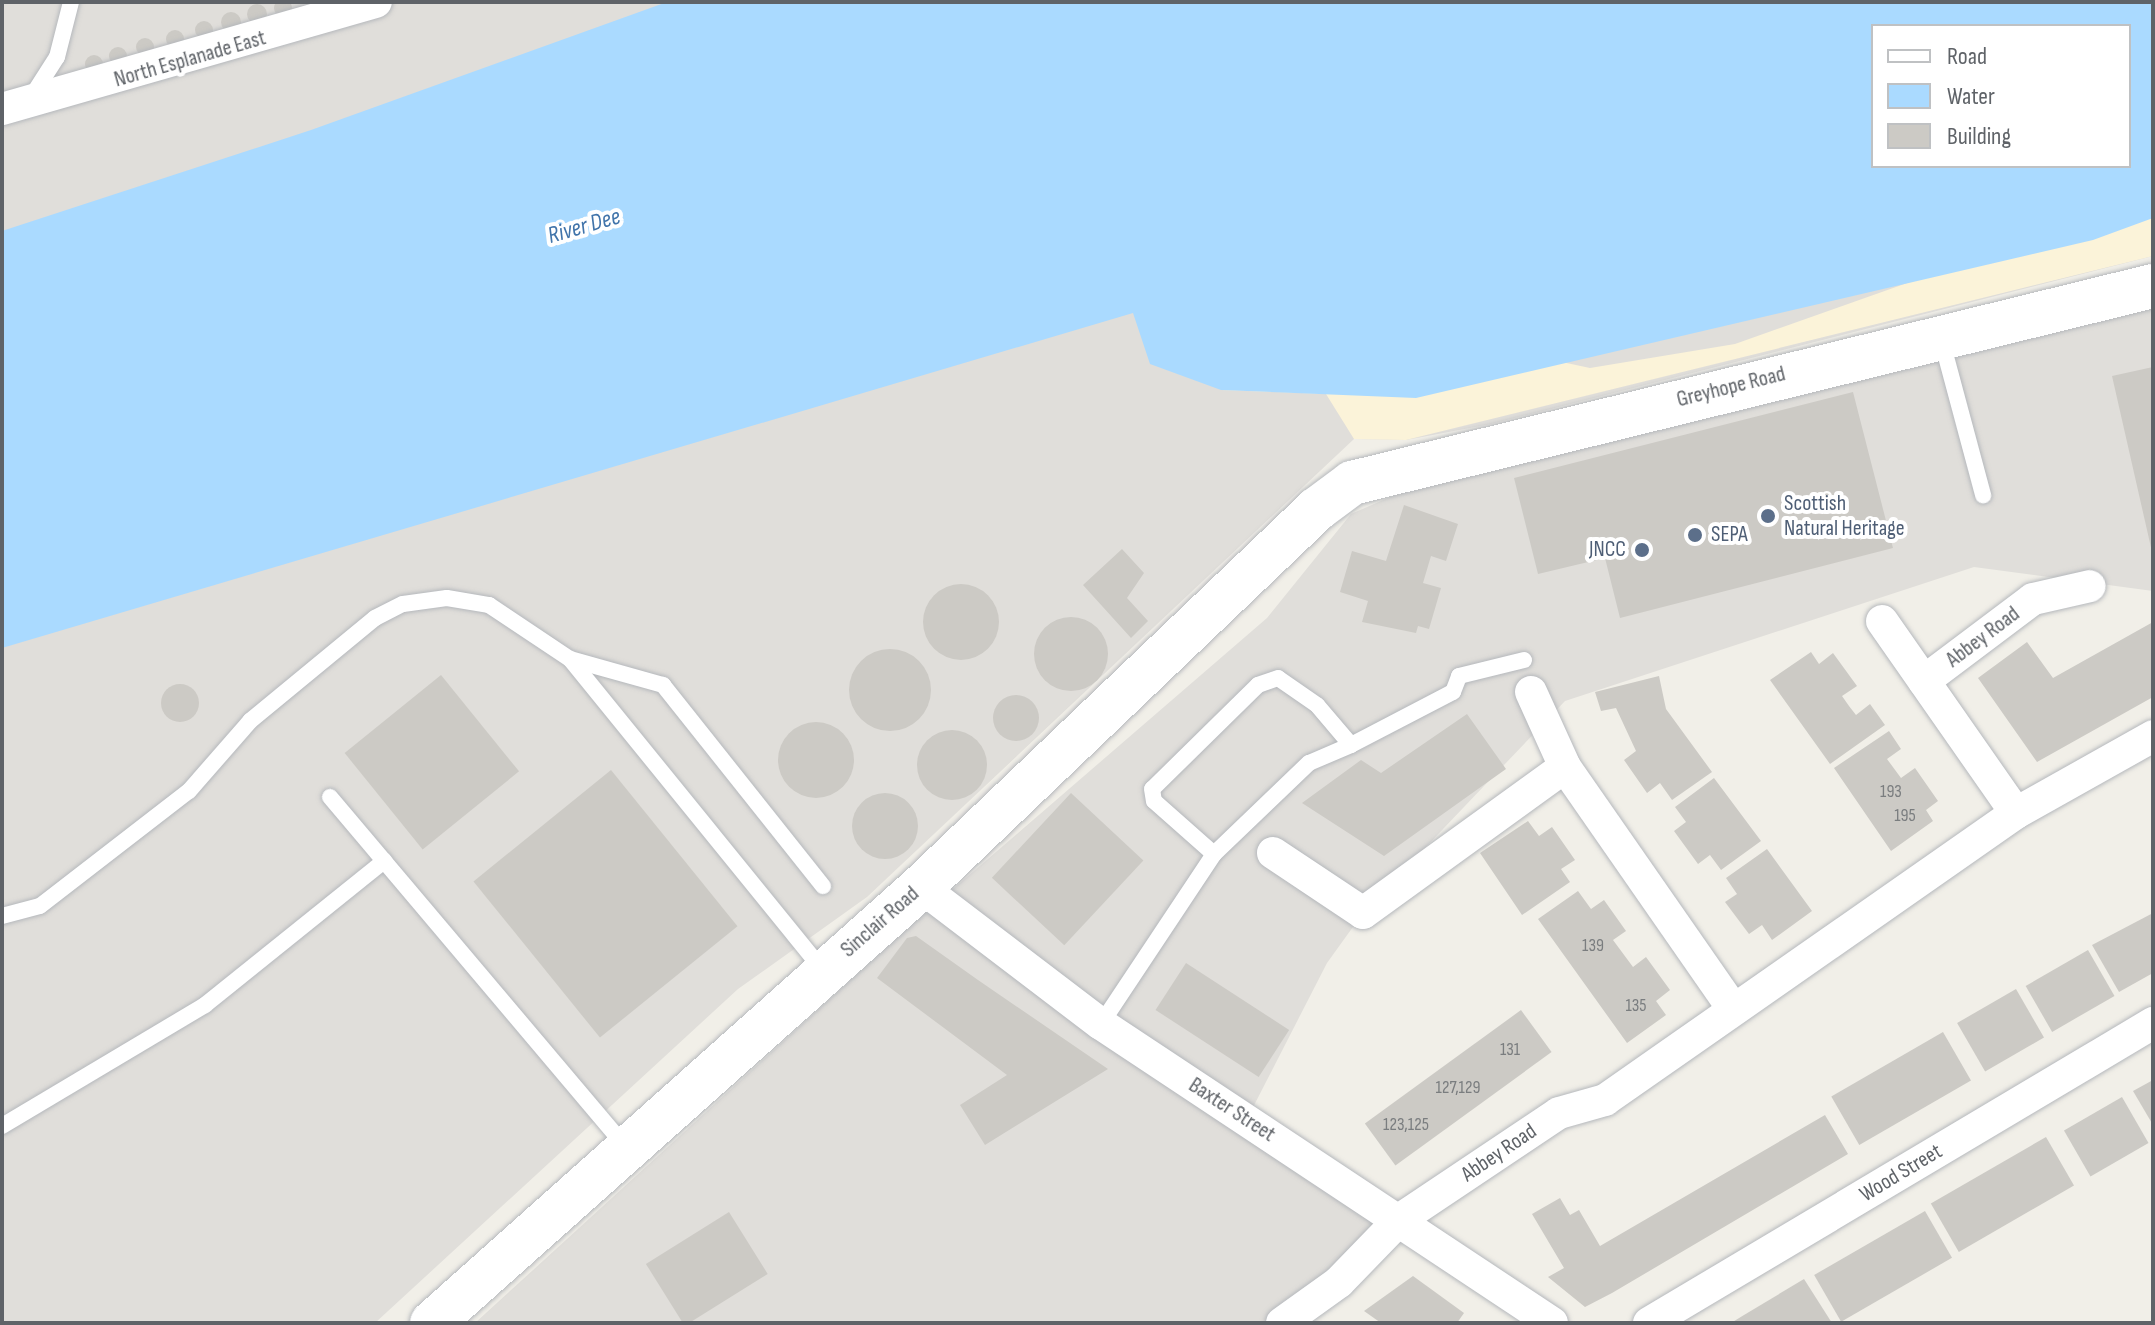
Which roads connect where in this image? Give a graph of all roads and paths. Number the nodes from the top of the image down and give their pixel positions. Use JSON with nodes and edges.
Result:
{"nodes":[{"id":1,"x":71,"y":2,"type":"edge"},
{"id":2,"x":376,"y":2,"type":"edge"},
{"id":3,"x":14,"y":107,"type":"edge"},
{"id":4,"x":2153,"y":286,"type":"edge"},
{"id":5,"x":1941,"y":337,"type":"junction"},
{"id":6,"x":1983,"y":495,"type":"dead end"},
{"id":7,"x":1317,"y":509,"type":"joint"},
{"id":8,"x":2090,"y":586,"type":"dead end"},
{"id":9,"x":1882,"y":621,"type":"dead end"},
{"id":10,"x":570,"y":659,"type":"junction"},
{"id":11,"x":1524,"y":660,"type":"dead end"},
{"id":12,"x":1924,"y":681,"type":"junction"},
{"id":13,"x":1531,"y":692,"type":"dead end"},
{"id":14,"x":2153,"y":736,"type":"edge"},
{"id":15,"x":1351,"y":745,"type":"junction"},
{"id":16,"x":1565,"y":767,"type":"junction"},
{"id":17,"x":330,"y":797,"type":"dead end"},
{"id":18,"x":2016,"y":813,"type":"junction"},
{"id":19,"x":1273,"y":853,"type":"dead end"},
{"id":20,"x":1214,"y":854,"type":"junction"},
{"id":21,"x":384,"y":861,"type":"junction"},
{"id":22,"x":823,"y":886,"type":"dead end"},
{"id":23,"x":921,"y":887,"type":"junction"},
{"id":24,"x":2,"y":916,"type":"edge"},
{"id":25,"x":824,"y":971,"type":"junction"},
{"id":26,"x":1732,"y":1007,"type":"junction"},
{"id":27,"x":2153,"y":1023,"type":"edge"},
{"id":28,"x":1101,"y":1024,"type":"junction"},
{"id":29,"x":2,"y":1126,"type":"edge"},
{"id":30,"x":626,"y":1147,"type":"junction"},
{"id":31,"x":1399,"y":1220,"type":"junction"},
{"id":32,"x":432,"y":1323,"type":"edge"},
{"id":33,"x":1282,"y":1323,"type":"edge"},
{"id":34,"x":1552,"y":1323,"type":"edge"},
{"id":35,"x":1649,"y":1323,"type":"edge"}],
"edges":[{"from":1,"to":3,"type":"lane"},
{"from":2,"to":3,"type":"street","name":"North Esplanade East"},
{"from":4,"to":5,"type":"street","name":"Greyhope Road"},
{"from":5,"to":6,"type":"lane"},
{"from":5,"to":7,"type":"street","name":"Greyhope Road"},
{"from":7,"to":23,"type":"street","name":"Sinclair Road"},
{"from":8,"to":12,"type":"street","name":"Abbey Road"},
{"from":9,"to":12,"type":"street","name":"Abbey Road"},
{"from":10,"to":22,"type":"lane"},
{"from":10,"to":24,"type":"lane"},
{"from":10,"to":25,"type":"lane"},
{"from":11,"to":15,"type":"lane"},
{"from":12,"to":18,"type":"street","name":"Abbey Road"},
{"from":13,"to":16,"type":"street"},
{"from":14,"to":18,"type":"street","name":"Abbey Road"},
{"from":15,"to":20,"type":"lane"},
{"from":15,"to":20,"type":"lane"},
{"from":16,"to":19,"type":"street"},
{"from":16,"to":26,"type":"street"},
{"from":17,"to":21,"type":"lane"},
{"from":18,"to":26,"type":"street","name":"Abbey Road"},
{"from":20,"to":28,"type":"lane"},
{"from":21,"to":29,"type":"lane"},
{"from":21,"to":30,"type":"lane"},
{"from":23,"to":25,"type":"street","name":"Sinclair Road"},
{"from":23,"to":28,"type":"street","name":"Baxter Street"},
{"from":25,"to":30,"type":"street","name":"Sinclair Road"},
{"from":26,"to":31,"type":"street","name":"Abbey Road"},
{"from":27,"to":35,"type":"street","name":"Wood Street"},
{"from":28,"to":31,"type":"street","name":"Baxter Street"},
{"from":30,"to":32,"type":"street","name":"Sinclair Road"},
{"from":31,"to":33,"type":"street","name":"Abbey Road"},
{"from":31,"to":34,"type":"street","name":"Baxter Street"}]}
